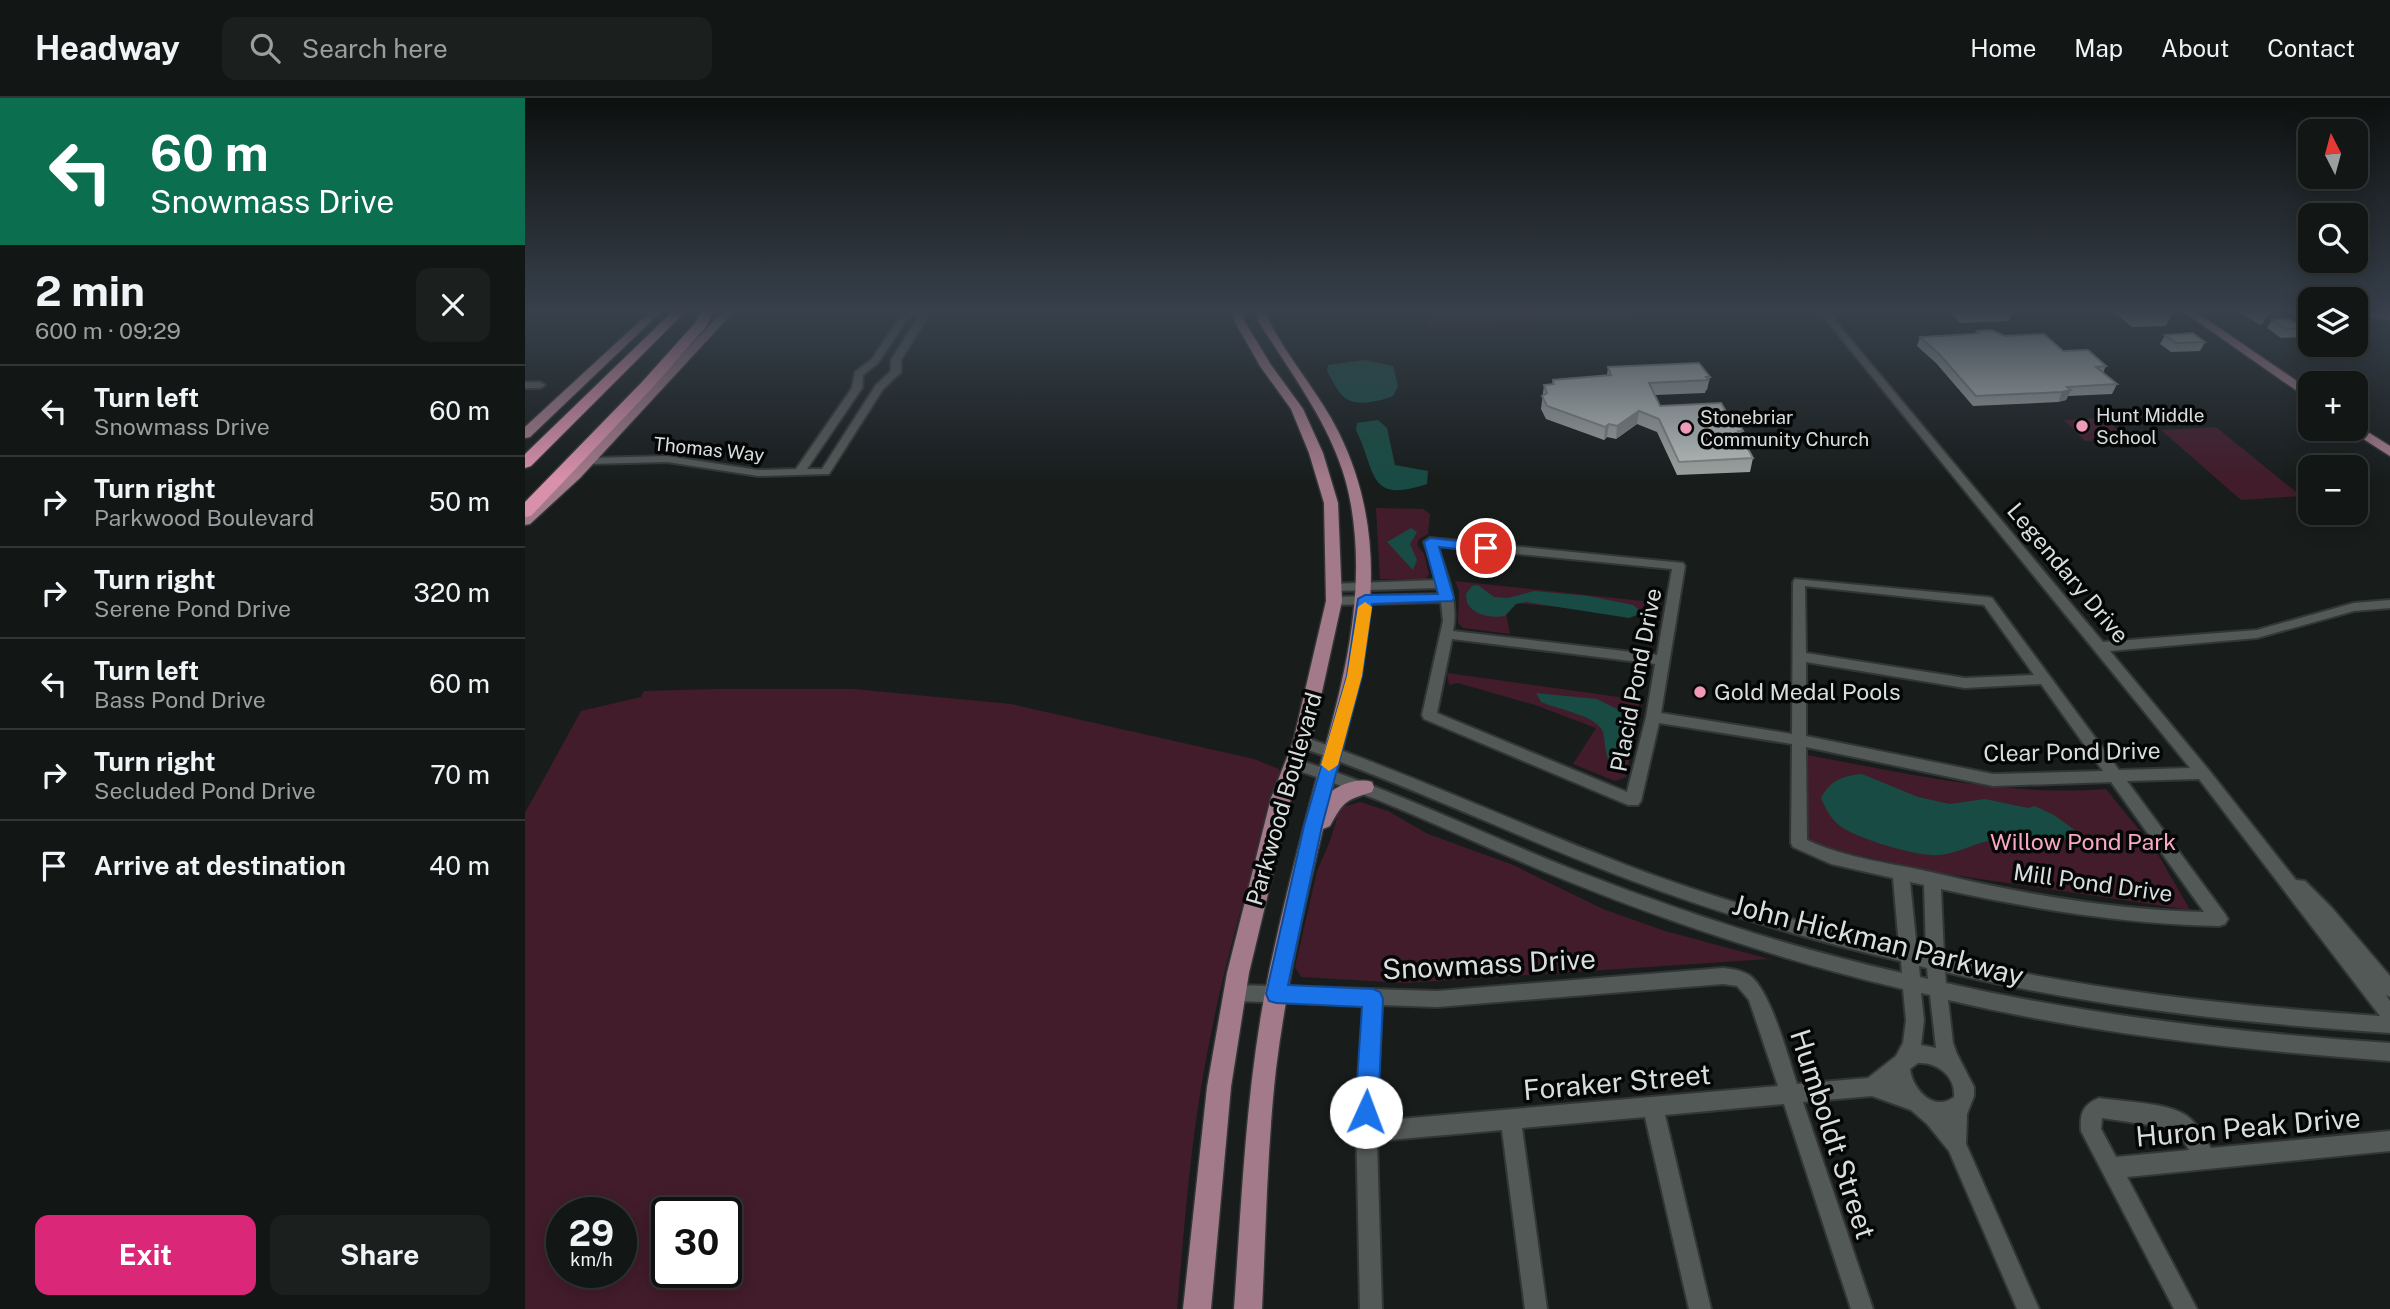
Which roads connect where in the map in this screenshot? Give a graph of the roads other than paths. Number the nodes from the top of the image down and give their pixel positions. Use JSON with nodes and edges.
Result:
{"nodes":[{"id":1,"x":1266,"y":366,"type":"edge"},
{"id":2,"x":597,"y":367,"type":"edge"},
{"id":3,"x":614,"y":367,"type":"edge"},
{"id":4,"x":624,"y":367,"type":"edge"},
{"id":5,"x":651,"y":367,"type":"edge"},
{"id":6,"x":663,"y":367,"type":"edge"},
{"id":7,"x":677,"y":367,"type":"edge"},
{"id":8,"x":866,"y":367,"type":"edge"},
{"id":9,"x":896,"y":367,"type":"edge"},
{"id":10,"x":1292,"y":367,"type":"edge"},
{"id":11,"x":1869,"y":367,"type":"edge"},
{"id":12,"x":2267,"y":367,"type":"edge"},
{"id":13,"x":525,"y":385,"type":"edge"},
{"id":14,"x":540,"y":385,"type":"dead end"},
{"id":15,"x":2298,"y":388,"type":"edge"},
{"id":16,"x":877,"y":390,"type":"junction"},
{"id":17,"x":854,"y":391,"type":"junction"},
{"id":18,"x":1326,"y":420,"type":"junction"},
{"id":19,"x":2368,"y":423,"type":"edge"},
{"id":20,"x":1303,"y":424,"type":"junction"},
{"id":21,"x":525,"y":434,"type":"edge"},
{"id":22,"x":2368,"y":436,"type":"edge"},
{"id":23,"x":2390,"y":439,"type":"edge"},
{"id":24,"x":2375,"y":441,"type":"junction"},
{"id":25,"x":525,"y":449,"type":"edge"},
{"id":26,"x":837,"y":452,"type":"junction"},
{"id":27,"x":2390,"y":452,"type":"edge"},
{"id":28,"x":812,"y":454,"type":"junction"},
{"id":29,"x":589,"y":461,"type":"junction"},
{"id":30,"x":525,"y":463,"type":"edge"},
{"id":31,"x":799,"y":473,"type":"junction"},
{"id":32,"x":525,"y":490,"type":"edge"},
{"id":33,"x":1357,"y":500,"type":"junction"},
{"id":34,"x":1331,"y":503,"type":"junction"},
{"id":35,"x":525,"y":512,"type":"edge"},
{"id":36,"x":525,"y":521,"type":"edge"},
{"id":37,"x":1443,"y":584,"type":"junction"},
{"id":38,"x":1364,"y":592,"type":"junction"},
{"id":39,"x":1334,"y":594,"type":"junction"},
{"id":40,"x":1447,"y":598,"type":"junction"},
{"id":41,"x":2390,"y":604,"type":"edge"},
{"id":42,"x":1446,"y":634,"type":"junction"},
{"id":43,"x":2100,"y":647,"type":"junction"},
{"id":44,"x":1798,"y":656,"type":"junction"},
{"id":45,"x":1663,"y":660,"type":"junction"},
{"id":46,"x":2045,"y":679,"type":"junction"},
{"id":47,"x":1653,"y":718,"type":"junction"},
{"id":48,"x":1799,"y":740,"type":"junction"},
{"id":49,"x":1302,"y":742,"type":"junction"},
{"id":50,"x":1333,"y":752,"type":"junction"},
{"id":51,"x":1295,"y":764,"type":"junction"},
{"id":52,"x":1327,"y":773,"type":"junction"},
{"id":53,"x":2203,"y":773,"type":"junction"},
{"id":54,"x":2117,"y":776,"type":"junction"},
{"id":55,"x":1365,"y":787,"type":"junction"},
{"id":56,"x":1309,"y":845,"type":"junction"},
{"id":57,"x":2278,"y":866,"type":"junction"},
{"id":58,"x":1901,"y":873,"type":"junction"},
{"id":59,"x":1931,"y":879,"type":"junction"},
{"id":60,"x":1909,"y":955,"type":"junction"},
{"id":61,"x":1935,"y":960,"type":"junction"},
{"id":62,"x":1744,"y":980,"type":"joint"},
{"id":63,"x":1911,"y":981,"type":"junction"},
{"id":64,"x":1937,"y":988,"type":"junction"},
{"id":65,"x":2390,"y":989,"type":"edge"},
{"id":66,"x":1235,"y":993,"type":"junction"},
{"id":67,"x":1276,"y":994,"type":"junction"},
{"id":68,"x":1373,"y":999,"type":"junction"},
{"id":69,"x":2390,"y":1015,"type":"edge"},
{"id":70,"x":2390,"y":1025,"type":"edge"},
{"id":71,"x":2390,"y":1052,"type":"edge"},
{"id":72,"x":1903,"y":1062,"type":"junction"},
{"id":73,"x":1957,"y":1072,"type":"junction"},
{"id":74,"x":1872,"y":1087,"type":"junction"},
{"id":75,"x":1791,"y":1095,"type":"junction"},
{"id":76,"x":1962,"y":1103,"type":"junction"},
{"id":77,"x":1919,"y":1105,"type":"junction"},
{"id":78,"x":1653,"y":1107,"type":"junction"},
{"id":79,"x":1511,"y":1119,"type":"junction"},
{"id":80,"x":1366,"y":1132,"type":"junction"},
{"id":81,"x":2390,"y":1141,"type":"edge"},
{"id":82,"x":1956,"y":1144,"type":"junction"},
{"id":83,"x":2206,"y":1159,"type":"junction"},
{"id":84,"x":2111,"y":1168,"type":"junction"},
{"id":85,"x":1197,"y":1309,"type":"edge"},
{"id":86,"x":1248,"y":1309,"type":"edge"},
{"id":87,"x":1371,"y":1309,"type":"edge"},
{"id":88,"x":1536,"y":1309,"type":"edge"},
{"id":89,"x":1700,"y":1309,"type":"edge"},
{"id":90,"x":1862,"y":1309,"type":"edge"},
{"id":91,"x":2028,"y":1309,"type":"edge"},
{"id":92,"x":2186,"y":1309,"type":"edge"}],
"edges":[{"from":1,"to":20,"type":"main road","name":"Parkwood Boulevard"},
{"from":2,"to":21,"type":"main road"},
{"from":3,"to":25,"type":"highway"},
{"from":4,"to":30,"type":"highway"},
{"from":5,"to":32,"type":"highway"},
{"from":6,"to":35,"type":"highway"},
{"from":7,"to":29,"type":"main road"},
{"from":8,"to":17,"type":"street"},
{"from":9,"to":16,"type":"street"},
{"from":10,"to":18,"type":"main road","name":"Parkwood Boulevard"},
{"from":11,"to":43,"type":"street","name":"Legendary Drive"},
{"from":12,"to":15,"type":"main road"},
{"from":13,"to":14,"type":"street"},
{"from":16,"to":17,"type":"street"},
{"from":16,"to":26,"type":"street"},
{"from":17,"to":28,"type":"street"},
{"from":18,"to":20,"type":"main road"},
{"from":18,"to":33,"type":"main road","name":"Parkwood Boulevard"},
{"from":19,"to":23,"type":"main road"},
{"from":20,"to":34,"type":"main road","name":"Parkwood Boulevard"},
{"from":22,"to":24,"type":"main road"},
{"from":23,"to":24,"type":"main road"},
{"from":24,"to":27,"type":"main road"},
{"from":26,"to":28,"type":"street"},
{"from":26,"to":31,"type":"street","name":"Thomas Way"},
{"from":28,"to":31,"type":"street"},
{"from":29,"to":31,"type":"street","name":"Thomas Way"},
{"from":29,"to":36,"type":"main road"},
{"from":33,"to":34,"type":"main road"},
{"from":33,"to":38,"type":"main road","name":"Parkwood Boulevard"},
{"from":34,"to":39,"type":"main road","name":"Parkwood Boulevard"},
{"from":37,"to":38,"type":"street"},
{"from":37,"to":40,"type":"street"},
{"from":37,"to":45,"type":"street","name":"Placid Pond Drive"},
{"from":38,"to":39,"type":"street"},
{"from":38,"to":40,"type":"street"},
{"from":38,"to":50,"type":"main road","name":"Parkwood Boulevard"},
{"from":39,"to":49,"type":"main road","name":"Parkwood Boulevard"},
{"from":40,"to":42,"type":"street"},
{"from":41,"to":43,"type":"street"},
{"from":42,"to":45,"type":"street"},
{"from":42,"to":47,"type":"street","name":"Placid Pond Drive"},
{"from":43,"to":53,"type":"street","name":"Legendary Drive"},
{"from":44,"to":46,"type":"street"},
{"from":44,"to":46,"type":"street"},
{"from":44,"to":48,"type":"street"},
{"from":45,"to":47,"type":"street","name":"Placid Pond Drive"},
{"from":46,"to":54,"type":"street"},
{"from":47,"to":48,"type":"street","name":"Clear Pond Drive"},
{"from":48,"to":54,"type":"street","name":"Clear Pond Drive"},
{"from":48,"to":58,"type":"street","name":"Mill Pond Drive"},
{"from":49,"to":50,"type":"street","name":"John Hickman Parkway"},
{"from":49,"to":51,"type":"main road","name":"Parkwood Boulevard"},
{"from":50,"to":52,"type":"main road","name":"Parkwood Boulevard"},
{"from":50,"to":60,"type":"street","name":"John Hickman Parkway"},
{"from":51,"to":52,"type":"street","name":"John Hickman Parkway"},
{"from":51,"to":66,"type":"main road","name":"Parkwood Boulevard"},
{"from":52,"to":55,"type":"street","name":"John Hickman Parkway"},
{"from":52,"to":56,"type":"main road","name":"Parkwood Boulevard"},
{"from":53,"to":54,"type":"street","name":"Clear Pond Drive"},
{"from":53,"to":57,"type":"street","name":"Legendary Drive"},
{"from":54,"to":59,"type":"street","name":"Mill Pond Drive"},
{"from":55,"to":56,"type":"main road"},
{"from":55,"to":63,"type":"street","name":"John Hickman Parkway"},
{"from":56,"to":67,"type":"main road","name":"Parkwood Boulevard"},
{"from":57,"to":65,"type":"street","name":"Legendary Drive"},
{"from":57,"to":69,"type":"street","name":"Legendary Drive"},
{"from":58,"to":59,"type":"street","name":"Mill Pond Drive"},
{"from":58,"to":60,"type":"street"},
{"from":59,"to":61,"type":"street"},
{"from":60,"to":61,"type":"street","name":"John Hickman Parkway"},
{"from":60,"to":63,"type":"street"},
{"from":61,"to":64,"type":"street"},
{"from":61,"to":70,"type":"street","name":"John Hickman Parkway"},
{"from":62,"to":68,"type":"street","name":"Snowmass Drive"},
{"from":62,"to":75,"type":"street","name":"Humboldt Street"},
{"from":63,"to":64,"type":"street","name":"John Hickman Parkway"},
{"from":63,"to":72,"type":"street"},
{"from":64,"to":71,"type":"street","name":"John Hickman Parkway"},
{"from":64,"to":73,"type":"street"},
{"from":66,"to":67,"type":"street","name":"Snowmass Drive"},
{"from":66,"to":85,"type":"main road","name":"Parkwood Boulevard"},
{"from":67,"to":68,"type":"street","name":"Snowmass Drive"},
{"from":67,"to":86,"type":"main road","name":"Parkwood Boulevard"},
{"from":68,"to":80,"type":"street"},
{"from":72,"to":73,"type":"street"},
{"from":72,"to":74,"type":"street"},
{"from":72,"to":77,"type":"street"},
{"from":73,"to":76,"type":"street"},
{"from":74,"to":75,"type":"street","name":"Foraker Street"},
{"from":74,"to":77,"type":"street","name":"Foraker Street"},
{"from":75,"to":78,"type":"street","name":"Foraker Street"},
{"from":75,"to":90,"type":"street","name":"Humboldt Street"},
{"from":76,"to":77,"type":"street","name":"Foraker Street"},
{"from":76,"to":82,"type":"street"},
{"from":77,"to":82,"type":"street"},
{"from":78,"to":79,"type":"street","name":"Foraker Street"},
{"from":78,"to":89,"type":"street"},
{"from":79,"to":80,"type":"street","name":"Foraker Street"},
{"from":79,"to":88,"type":"street"},
{"from":80,"to":87,"type":"street"},
{"from":81,"to":83,"type":"street","name":"Huron Peak Drive"},
{"from":82,"to":91,"type":"street"},
{"from":83,"to":84,"type":"street","name":"Huron Peak Drive"},
{"from":83,"to":84,"type":"street"},
{"from":84,"to":92,"type":"street"}]}
